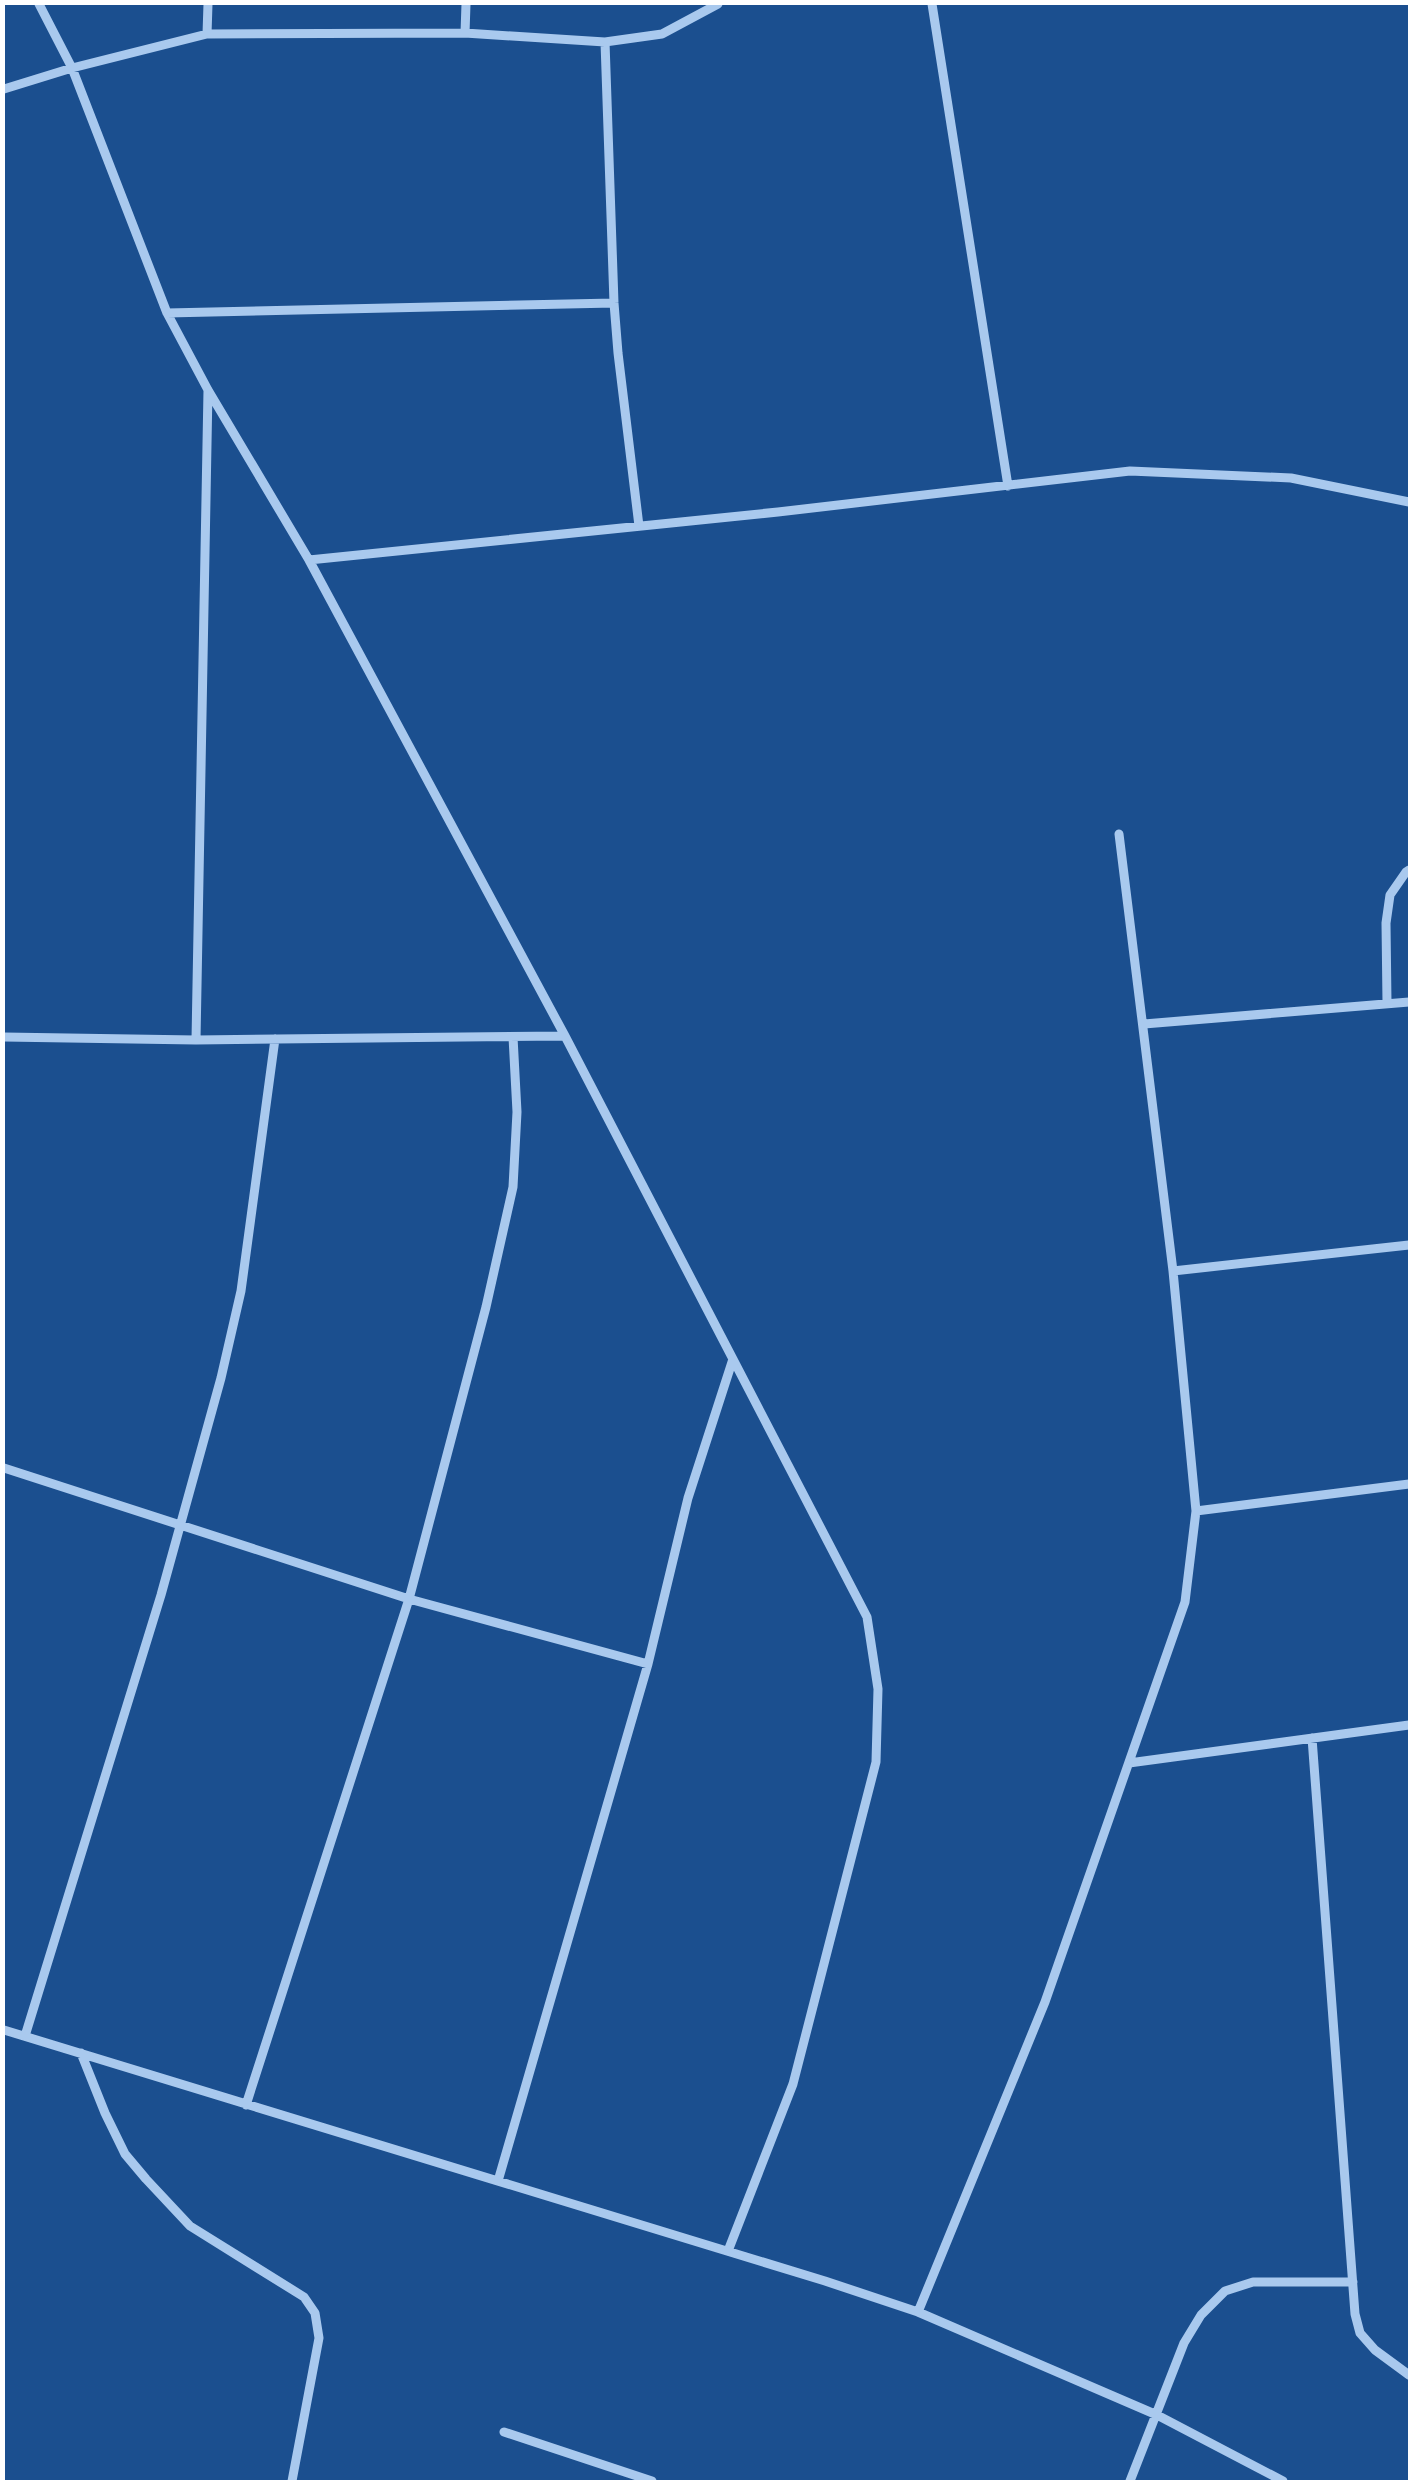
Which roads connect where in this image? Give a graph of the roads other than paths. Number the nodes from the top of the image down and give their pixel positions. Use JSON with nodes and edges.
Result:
{"nodes":[{"id":1,"x":39,"y":4,"type":"edge"},
{"id":2,"x":208,"y":4,"type":"edge"},
{"id":3,"x":466,"y":4,"type":"edge"},
{"id":4,"x":716,"y":4,"type":"edge"},
{"id":5,"x":932,"y":4,"type":"edge"},
{"id":6,"x":465,"y":33,"type":"junction"},
{"id":7,"x":206,"y":34,"type":"junction"},
{"id":8,"x":605,"y":42,"type":"junction"},
{"id":9,"x":72,"y":68,"type":"junction"},
{"id":10,"x":4,"y":88,"type":"edge"},
{"id":11,"x":614,"y":303,"type":"junction"},
{"id":12,"x":166,"y":313,"type":"junction"},
{"id":13,"x":208,"y":390,"type":"junction"},
{"id":14,"x":1008,"y":486,"type":"junction"},
{"id":15,"x":1409,"y":502,"type":"edge"},
{"id":16,"x":639,"y":526,"type":"junction"},
{"id":17,"x":310,"y":560,"type":"junction"},
{"id":18,"x":1119,"y":834,"type":"dead end"},
{"id":19,"x":1409,"y":870,"type":"edge"},
{"id":20,"x":1409,"y":1002,"type":"edge"},
{"id":21,"x":1386,"y":1003,"type":"junction"},
{"id":22,"x":1144,"y":1024,"type":"junction"},
{"id":23,"x":565,"y":1036,"type":"junction"},
{"id":24,"x":4,"y":1037,"type":"edge"},
{"id":25,"x":513,"y":1037,"type":"junction"},
{"id":26,"x":275,"y":1039,"type":"junction"},
{"id":27,"x":196,"y":1040,"type":"junction"},
{"id":28,"x":1409,"y":1244,"type":"edge"},
{"id":29,"x":1173,"y":1271,"type":"junction"},
{"id":30,"x":733,"y":1359,"type":"junction"},
{"id":31,"x":4,"y":1468,"type":"edge"},
{"id":32,"x":1409,"y":1484,"type":"edge"},
{"id":33,"x":1196,"y":1511,"type":"junction"},
{"id":34,"x":180,"y":1524,"type":"junction"},
{"id":35,"x":409,"y":1599,"type":"junction"},
{"id":36,"x":648,"y":1664,"type":"junction"},
{"id":37,"x":1409,"y":1725,"type":"edge"},
{"id":38,"x":1312,"y":1738,"type":"junction"},
{"id":39,"x":1128,"y":1763,"type":"junction"},
{"id":40,"x":4,"y":2030,"type":"edge"},
{"id":41,"x":26,"y":2036,"type":"junction"},
{"id":42,"x":81,"y":2053,"type":"junction"},
{"id":43,"x":246,"y":2105,"type":"junction"},
{"id":44,"x":498,"y":2180,"type":"junction"},
{"id":45,"x":728,"y":2251,"type":"junction"},
{"id":46,"x":1353,"y":2282,"type":"junction"},
{"id":47,"x":918,"y":2312,"type":"junction"},
{"id":48,"x":1409,"y":2375,"type":"edge"},
{"id":49,"x":1157,"y":2416,"type":"junction"},
{"id":50,"x":504,"y":2432,"type":"dead end"},
{"id":51,"x":292,"y":2481,"type":"edge"},
{"id":52,"x":652,"y":2481,"type":"edge"},
{"id":53,"x":1130,"y":2481,"type":"edge"},
{"id":54,"x":1283,"y":2481,"type":"edge"}],
"edges":[{"from":1,"to":9,"type":"street"},
{"from":2,"to":7,"type":"street"},
{"from":3,"to":6,"type":"street"},
{"from":4,"to":8,"type":"street"},
{"from":5,"to":14,"type":"street"},
{"from":6,"to":7,"type":"street"},
{"from":6,"to":8,"type":"street"},
{"from":7,"to":9,"type":"street"},
{"from":8,"to":11,"type":"street"},
{"from":9,"to":10,"type":"street"},
{"from":9,"to":12,"type":"street"},
{"from":11,"to":12,"type":"street"},
{"from":11,"to":16,"type":"street"},
{"from":12,"to":13,"type":"street"},
{"from":13,"to":17,"type":"street"},
{"from":13,"to":27,"type":"street"},
{"from":14,"to":15,"type":"street"},
{"from":14,"to":16,"type":"street"},
{"from":16,"to":17,"type":"street"},
{"from":17,"to":23,"type":"street"},
{"from":18,"to":22,"type":"street"},
{"from":19,"to":21,"type":"street"},
{"from":20,"to":21,"type":"street"},
{"from":21,"to":22,"type":"street"},
{"from":22,"to":29,"type":"street"},
{"from":23,"to":25,"type":"street"},
{"from":23,"to":30,"type":"street"},
{"from":24,"to":27,"type":"street"},
{"from":25,"to":26,"type":"street"},
{"from":25,"to":35,"type":"street"},
{"from":26,"to":27,"type":"street"},
{"from":26,"to":34,"type":"street"},
{"from":28,"to":29,"type":"street"},
{"from":29,"to":33,"type":"street"},
{"from":30,"to":36,"type":"street"},
{"from":30,"to":45,"type":"street"},
{"from":31,"to":34,"type":"street"},
{"from":32,"to":33,"type":"street"},
{"from":33,"to":39,"type":"street"},
{"from":34,"to":35,"type":"street"},
{"from":34,"to":41,"type":"street"},
{"from":35,"to":36,"type":"street"},
{"from":35,"to":43,"type":"street"},
{"from":36,"to":44,"type":"street"},
{"from":37,"to":38,"type":"street"},
{"from":38,"to":39,"type":"street"},
{"from":38,"to":46,"type":"street"},
{"from":39,"to":47,"type":"street"},
{"from":40,"to":41,"type":"street"},
{"from":41,"to":42,"type":"street"},
{"from":42,"to":43,"type":"street"},
{"from":42,"to":51,"type":"street"},
{"from":43,"to":44,"type":"street"},
{"from":44,"to":45,"type":"street"},
{"from":45,"to":47,"type":"street"},
{"from":46,"to":48,"type":"street"},
{"from":46,"to":49,"type":"street"},
{"from":47,"to":49,"type":"street"},
{"from":49,"to":53,"type":"street"},
{"from":49,"to":54,"type":"street"},
{"from":50,"to":52,"type":"street"}]}
